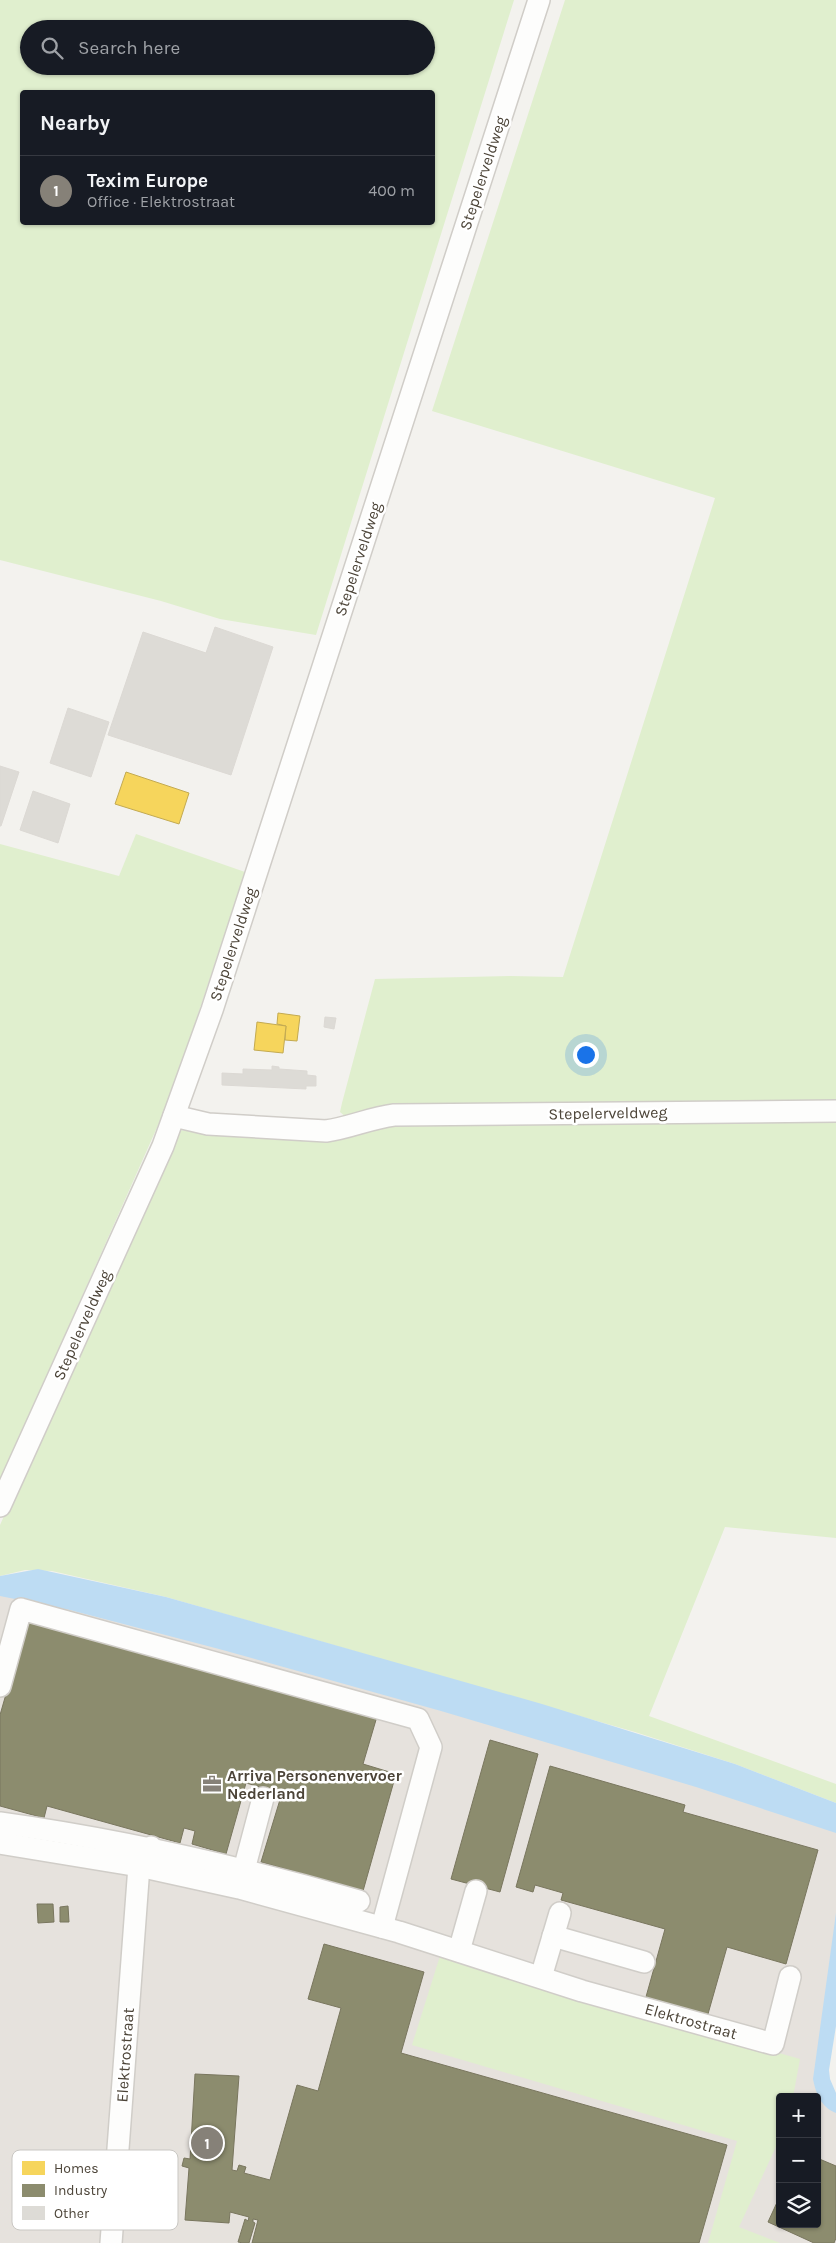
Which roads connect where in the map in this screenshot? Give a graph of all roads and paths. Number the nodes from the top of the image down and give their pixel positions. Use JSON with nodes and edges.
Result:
{"nodes":[{"id":1,"x":539,"y":0,"type":"edge"},
{"id":2,"x":836,"y":1111,"type":"edge"},
{"id":3,"x":174,"y":1116,"type":"junction"},
{"id":4,"x":0,"y":1506,"type":"edge"},
{"id":5,"x":0,"y":1686,"type":"edge"},
{"id":6,"x":263,"y":1798,"type":"dead end"},
{"id":7,"x":0,"y":1824,"type":"edge"},
{"id":8,"x":0,"y":1843,"type":"edge"},
{"id":9,"x":70,"y":1844,"type":"junction"},
{"id":10,"x":151,"y":1848,"type":"junction"},
{"id":11,"x":139,"y":1866,"type":"junction"},
{"id":12,"x":242,"y":1878,"type":"junction"},
{"id":13,"x":476,"y":1892,"type":"dead end"},
{"id":14,"x":315,"y":1899,"type":"junction"},
{"id":15,"x":359,"y":1901,"type":"dead end"},
{"id":16,"x":560,"y":1913,"type":"dead end"},
{"id":17,"x":382,"y":1927,"type":"junction"},
{"id":18,"x":553,"y":1936,"type":"junction"},
{"id":19,"x":459,"y":1951,"type":"junction"},
{"id":20,"x":644,"y":1962,"type":"dead end"},
{"id":21,"x":541,"y":1977,"type":"junction"},
{"id":22,"x":790,"y":1977,"type":"dead end"},
{"id":23,"x":118,"y":2150,"type":"edge"},
{"id":24,"x":112,"y":2230,"type":"edge"},
{"id":25,"x":111,"y":2243,"type":"edge"}],
"edges":[{"from":1,"to":3,"type":"street","name":"Stepelerveldweg"},
{"from":2,"to":3,"type":"street","name":"Stepelerveldweg"},
{"from":3,"to":4,"type":"street","name":"Stepelerveldweg"},
{"from":5,"to":17,"type":"street"},
{"from":6,"to":12,"type":"street"},
{"from":7,"to":9,"type":"street"},
{"from":8,"to":9,"type":"street","name":"Elektrostraat"},
{"from":9,"to":10,"type":"street"},
{"from":9,"to":11,"type":"street","name":"Elektrostraat"},
{"from":10,"to":11,"type":"street"},
{"from":10,"to":12,"type":"street"},
{"from":11,"to":12,"type":"street","name":"Elektrostraat"},
{"from":11,"to":23,"type":"street","name":"Elektrostraat"},
{"from":12,"to":14,"type":"street","name":"Elektrostraat"},
{"from":13,"to":19,"type":"street"},
{"from":14,"to":15,"type":"street"},
{"from":14,"to":17,"type":"street","name":"Elektrostraat"},
{"from":16,"to":18,"type":"street"},
{"from":17,"to":19,"type":"street","name":"Elektrostraat"},
{"from":18,"to":20,"type":"street"},
{"from":18,"to":21,"type":"street"},
{"from":19,"to":21,"type":"street","name":"Elektrostraat"},
{"from":21,"to":22,"type":"street","name":"Elektrostraat"},
{"from":24,"to":25,"type":"street","name":"Elektrostraat"}]}
